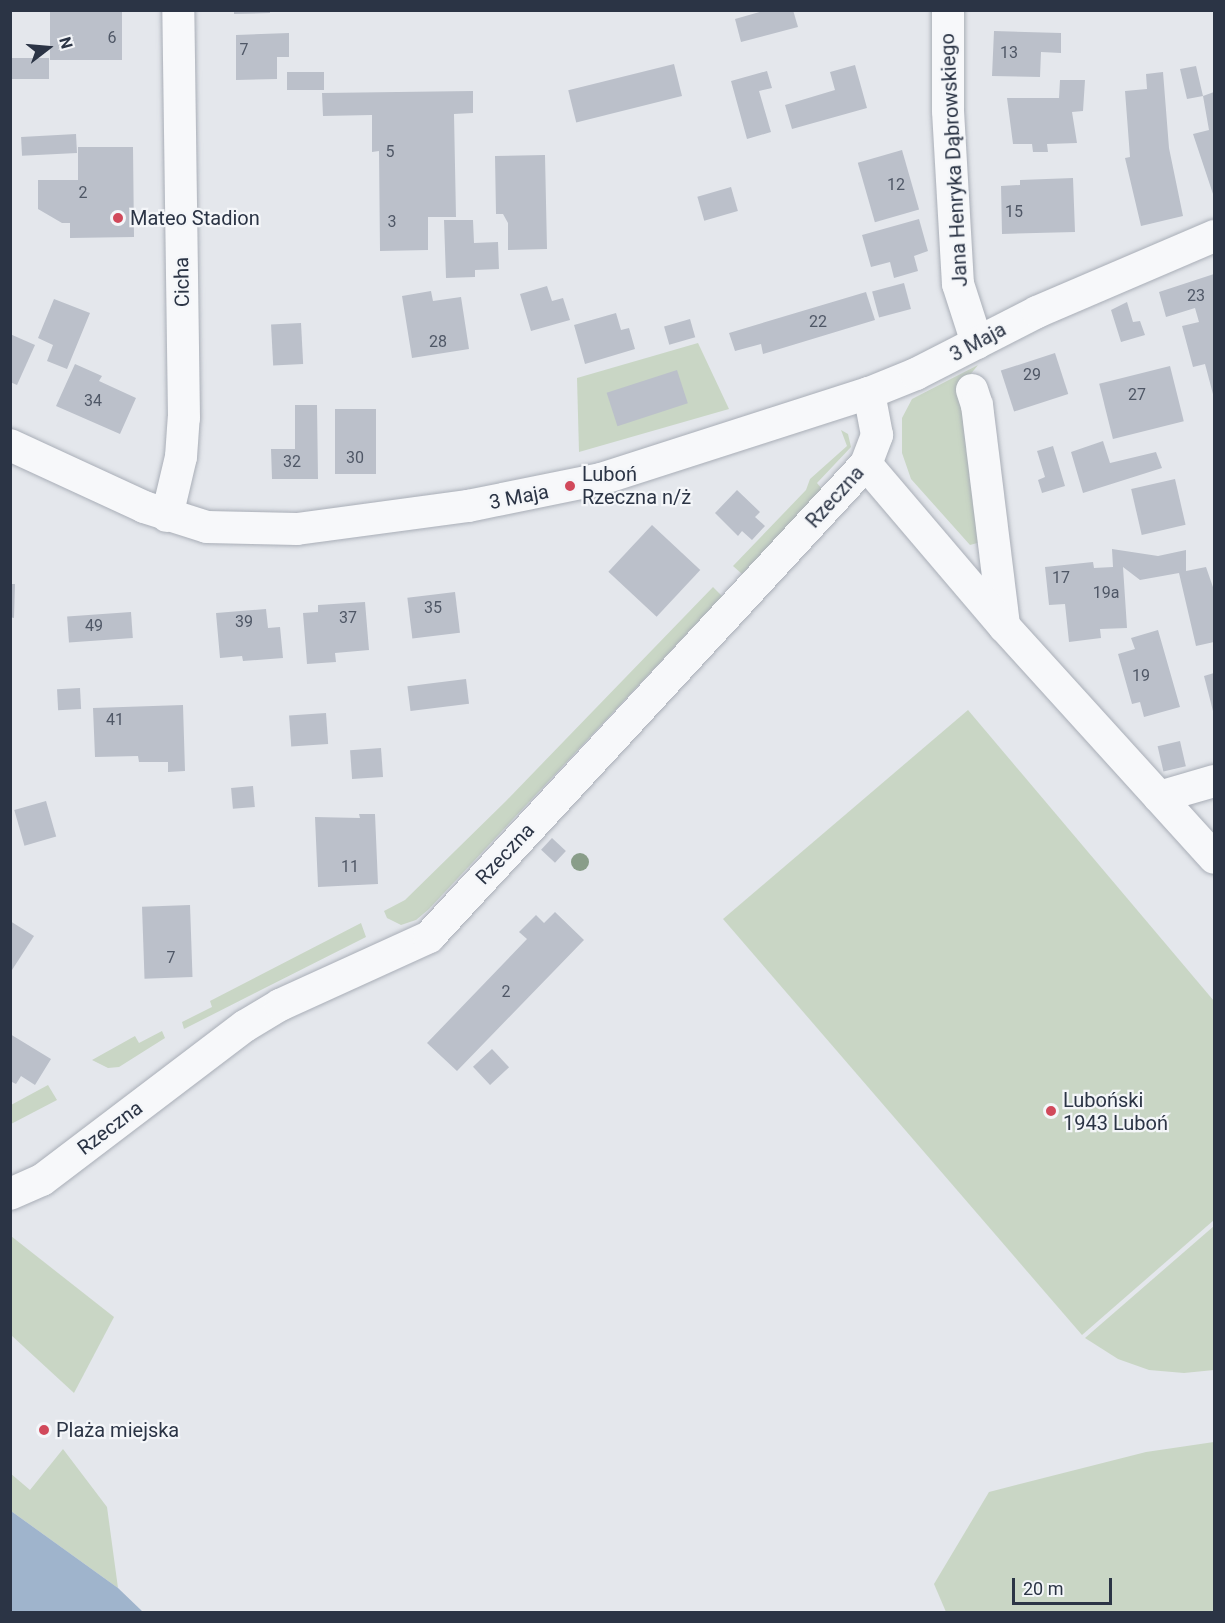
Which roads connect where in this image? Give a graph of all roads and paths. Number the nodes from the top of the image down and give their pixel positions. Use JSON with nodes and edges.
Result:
{"nodes":[{"id":1,"x":178,"y":10,"type":"edge"},
{"id":2,"x":948,"y":10,"type":"edge"},
{"id":3,"x":1215,"y":236,"type":"edge"},
{"id":4,"x":977,"y":343,"type":"junction"},
{"id":5,"x":972,"y":390,"type":"dead end"},
{"id":6,"x":868,"y":393,"type":"junction"},
{"id":7,"x":10,"y":445,"type":"edge"},
{"id":8,"x":866,"y":464,"type":"junction"},
{"id":9,"x":167,"y":516,"type":"junction"},
{"id":10,"x":1004,"y":626,"type":"junction"},
{"id":11,"x":1215,"y":781,"type":"edge"},
{"id":12,"x":1172,"y":794,"type":"junction"},
{"id":13,"x":1215,"y":858,"type":"edge"},
{"id":14,"x":10,"y":1194,"type":"edge"}],
"edges":[{"from":1,"to":9,"type":"street","name":"Cicha"},
{"from":2,"to":4,"type":"street","name":"Jana Henryka Dąbrowskiego"},
{"from":3,"to":4,"type":"street","name":"3 Maja"},
{"from":4,"to":6,"type":"street","name":"3 Maja"},
{"from":5,"to":10,"type":"street"},
{"from":6,"to":8,"type":"street","name":"Rzeczna"},
{"from":6,"to":9,"type":"street","name":"3 Maja"},
{"from":7,"to":9,"type":"street","name":"3 Maja"},
{"from":8,"to":10,"type":"street"},
{"from":8,"to":14,"type":"street","name":"Rzeczna"},
{"from":10,"to":12,"type":"street"},
{"from":11,"to":12,"type":"street"},
{"from":12,"to":13,"type":"street"}]}
